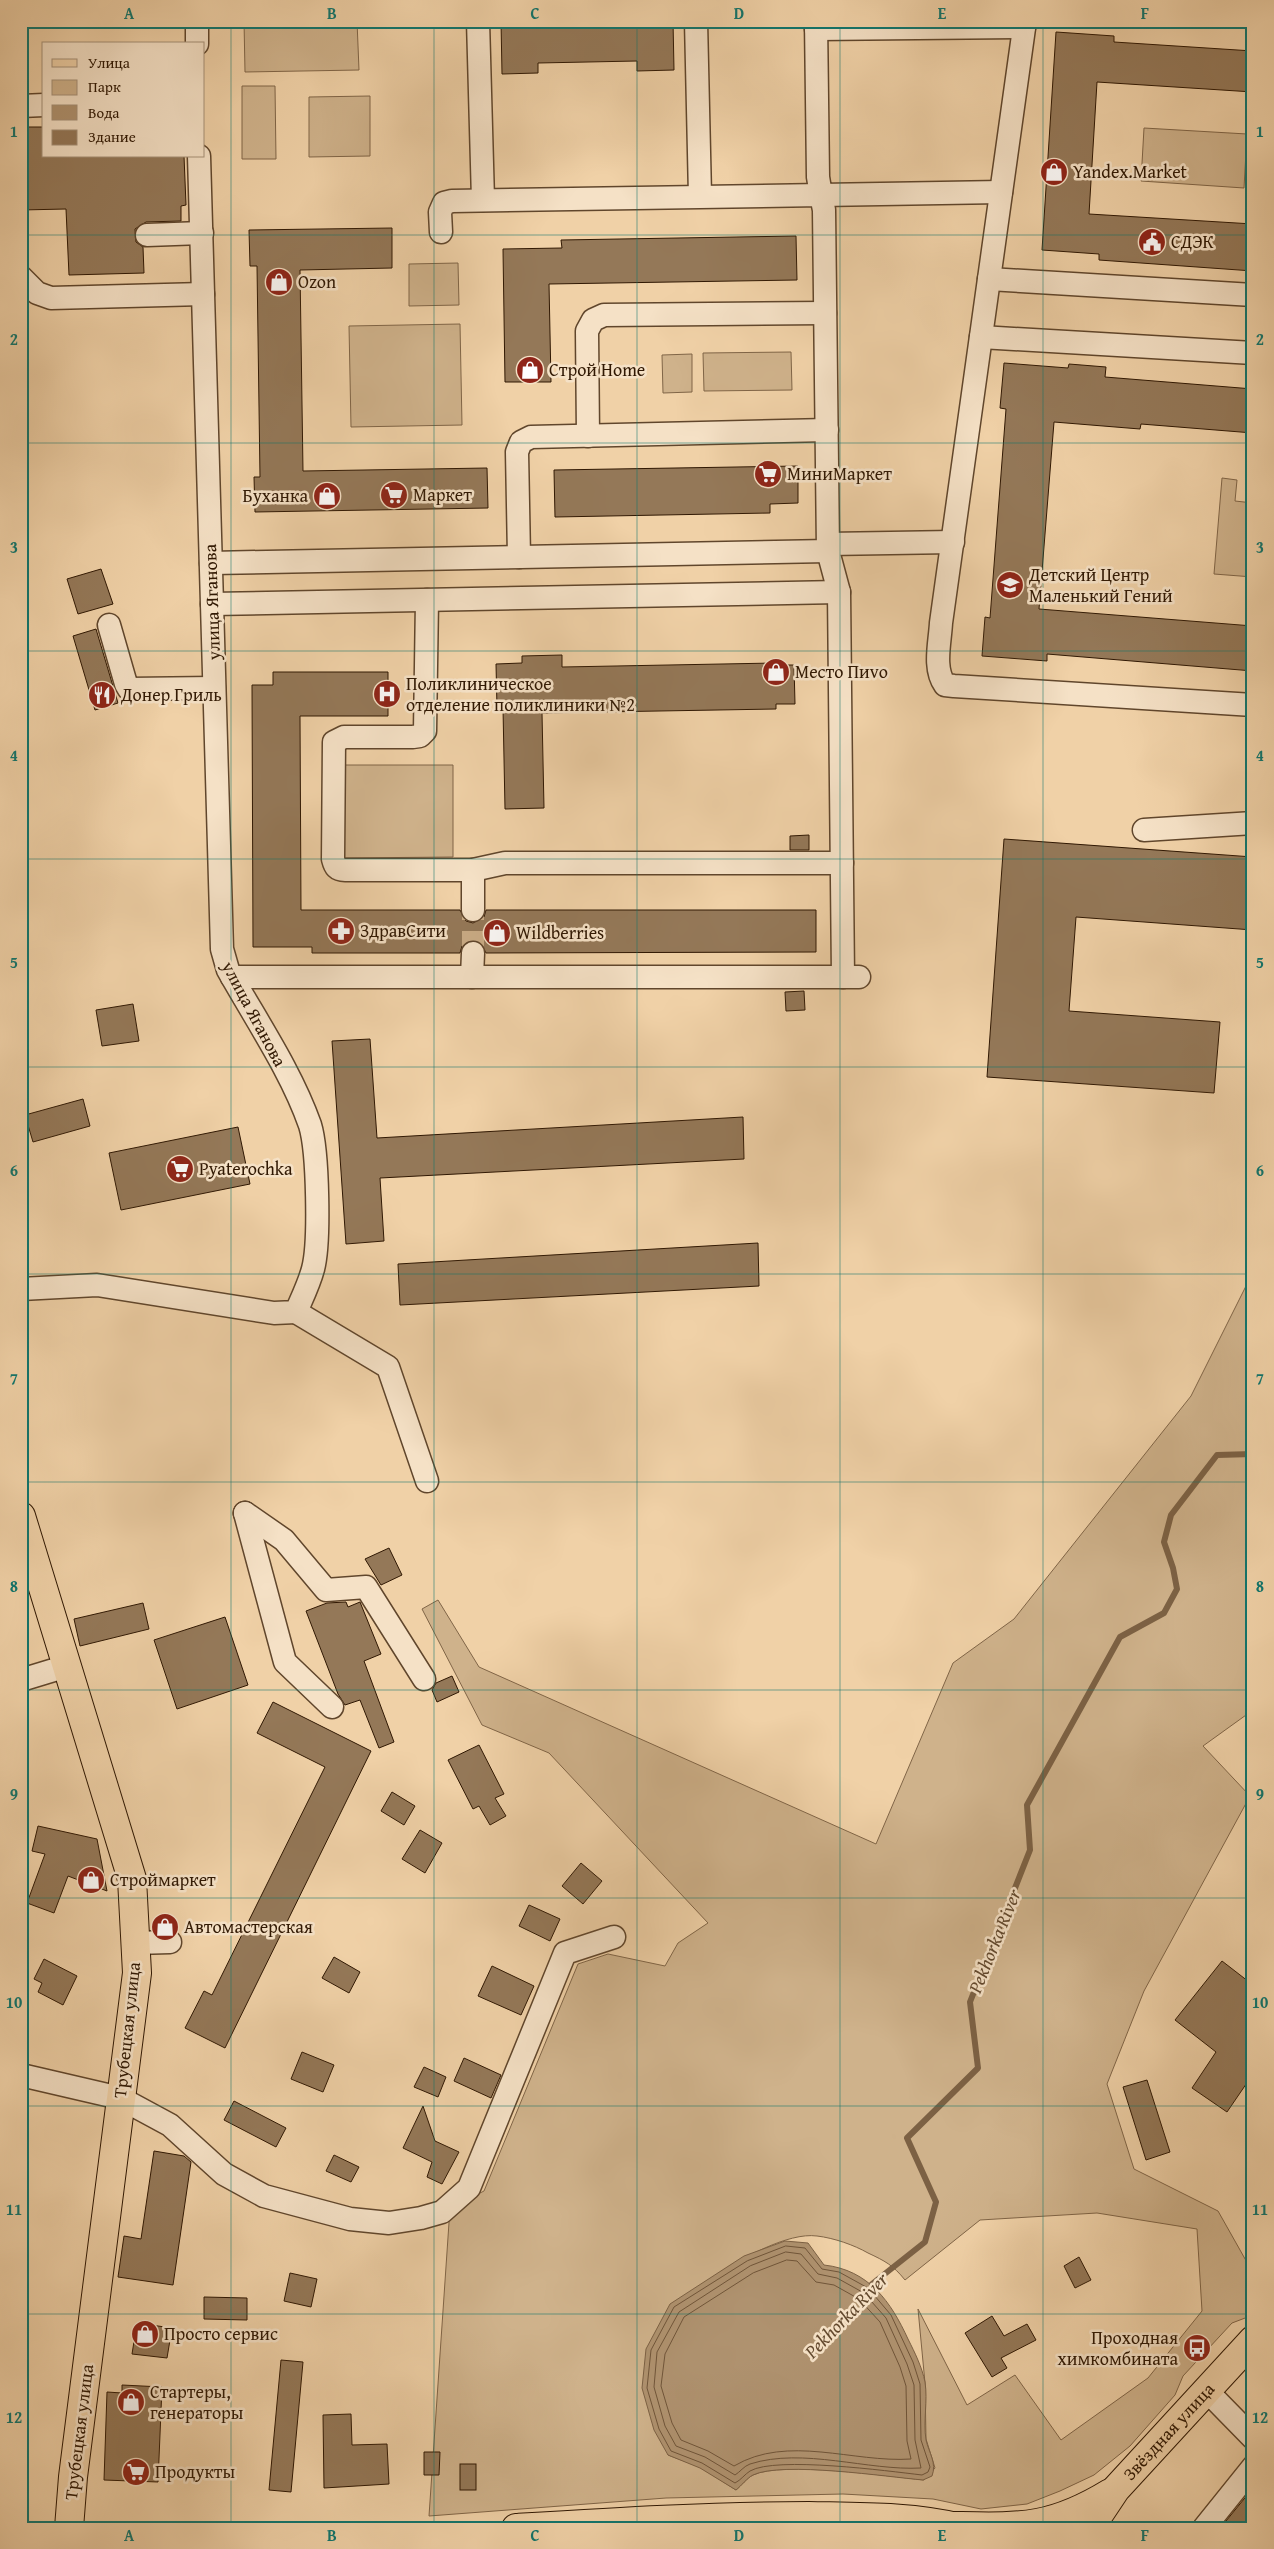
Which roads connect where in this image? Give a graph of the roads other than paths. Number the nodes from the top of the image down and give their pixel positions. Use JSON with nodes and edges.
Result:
{"nodes":[{"id":1,"x":197,"y":21,"type":"edge"},
{"id":2,"x":478,"y":21,"type":"edge"},
{"id":3,"x":696,"y":21,"type":"edge"},
{"id":4,"x":1025,"y":24,"type":"edge"},
{"id":5,"x":816,"y":25,"type":"edge"},
{"id":6,"x":197,"y":42,"type":"edge"},
{"id":7,"x":42,"y":105,"type":"edge"},
{"id":8,"x":21,"y":106,"type":"edge"},
{"id":9,"x":199,"y":158,"type":"edge"},
{"id":10,"x":1001,"y":192,"type":"junction"},
{"id":11,"x":821,"y":195,"type":"junction"},
{"id":12,"x":700,"y":196,"type":"junction"},
{"id":13,"x":484,"y":200,"type":"junction"},
{"id":14,"x":441,"y":232,"type":"dead end"},
{"id":15,"x":202,"y":233,"type":"junction"},
{"id":16,"x":147,"y":235,"type":"dead end"},
{"id":17,"x":21,"y":277,"type":"edge"},
{"id":18,"x":989,"y":279,"type":"junction"},
{"id":19,"x":203,"y":294,"type":"junction"},
{"id":20,"x":1253,"y":295,"type":"edge"},
{"id":21,"x":825,"y":313,"type":"junction"},
{"id":22,"x":981,"y":337,"type":"junction"},
{"id":23,"x":1253,"y":353,"type":"edge"},
{"id":24,"x":827,"y":430,"type":"junction"},
{"id":25,"x":588,"y":436,"type":"junction"},
{"id":26,"x":953,"y":542,"type":"junction"},
{"id":27,"x":828,"y":548,"type":"junction"},
{"id":28,"x":519,"y":557,"type":"junction"},
{"id":29,"x":211,"y":563,"type":"junction"},
{"id":30,"x":839,"y":592,"type":"junction"},
{"id":31,"x":427,"y":600,"type":"junction"},
{"id":32,"x":212,"y":604,"type":"junction"},
{"id":33,"x":109,"y":625,"type":"dead end"},
{"id":34,"x":214,"y":688,"type":"junction"},
{"id":35,"x":1253,"y":705,"type":"edge"},
{"id":36,"x":1253,"y":823,"type":"edge"},
{"id":37,"x":1144,"y":830,"type":"dead end"},
{"id":38,"x":842,"y":863,"type":"junction"},
{"id":39,"x":473,"y":870,"type":"junction"},
{"id":40,"x":473,"y":910,"type":"tunnel mouth"},
{"id":41,"x":473,"y":953,"type":"tunnel mouth"},
{"id":42,"x":232,"y":977,"type":"junction"},
{"id":43,"x":472,"y":977,"type":"junction"},
{"id":44,"x":21,"y":1288,"type":"edge"},
{"id":45,"x":296,"y":1312,"type":"junction"},
{"id":46,"x":427,"y":1481,"type":"dead end"},
{"id":47,"x":21,"y":1516,"type":"edge"},
{"id":48,"x":67,"y":1666,"type":"junction"},
{"id":49,"x":424,"y":1679,"type":"dead end"},
{"id":50,"x":21,"y":1680,"type":"edge"},
{"id":51,"x":332,"y":1707,"type":"dead end"},
{"id":52,"x":614,"y":1938,"type":"dead end"},
{"id":53,"x":135,"y":1942,"type":"junction"},
{"id":54,"x":170,"y":1942,"type":"dead end"},
{"id":55,"x":21,"y":2075,"type":"edge"},
{"id":56,"x":120,"y":2098,"type":"junction"},
{"id":57,"x":1253,"y":2340,"type":"edge"},
{"id":58,"x":1207,"y":2391,"type":"junction"},
{"id":59,"x":1253,"y":2438,"type":"edge"},
{"id":60,"x":1253,"y":2467,"type":"edge"},
{"id":61,"x":1116,"y":2489,"type":"junction"},
{"id":62,"x":957,"y":2527,"type":"edge"},
{"id":63,"x":69,"y":2528,"type":"edge"},
{"id":64,"x":516,"y":2528,"type":"edge"},
{"id":65,"x":1090,"y":2528,"type":"edge"},
{"id":66,"x":1112,"y":2528,"type":"edge"},
{"id":67,"x":1204,"y":2528,"type":"edge"}],
"edges":[{"from":1,"to":6,"type":"street"},
{"from":2,"to":13,"type":"street"},
{"from":3,"to":12,"type":"street"},
{"from":4,"to":5,"type":"street"},
{"from":4,"to":10,"type":"street"},
{"from":5,"to":11,"type":"street"},
{"from":7,"to":8,"type":"street"},
{"from":9,"to":15,"type":"street","name":"улица Яганова"},
{"from":10,"to":11,"type":"street"},
{"from":10,"to":18,"type":"street"},
{"from":11,"to":12,"type":"street"},
{"from":11,"to":21,"type":"street"},
{"from":12,"to":13,"type":"street"},
{"from":13,"to":14,"type":"street"},
{"from":15,"to":16,"type":"street"},
{"from":15,"to":19,"type":"street","name":"улица Яганова"},
{"from":17,"to":19,"type":"street"},
{"from":18,"to":20,"type":"street"},
{"from":18,"to":22,"type":"street"},
{"from":19,"to":29,"type":"street","name":"улица Яганова"},
{"from":21,"to":24,"type":"street"},
{"from":21,"to":25,"type":"street"},
{"from":22,"to":23,"type":"street"},
{"from":22,"to":26,"type":"street"},
{"from":24,"to":25,"type":"street"},
{"from":24,"to":27,"type":"street"},
{"from":25,"to":28,"type":"street"},
{"from":26,"to":27,"type":"street"},
{"from":26,"to":35,"type":"street"},
{"from":27,"to":28,"type":"street"},
{"from":27,"to":30,"type":"street"},
{"from":28,"to":29,"type":"street"},
{"from":29,"to":32,"type":"street","name":"улица Яганова"},
{"from":30,"to":31,"type":"street"},
{"from":30,"to":38,"type":"street"},
{"from":31,"to":32,"type":"street"},
{"from":31,"to":39,"type":"street"},
{"from":32,"to":34,"type":"street","name":"улица Яганова"},
{"from":33,"to":34,"type":"street"},
{"from":34,"to":42,"type":"street","name":"улица Яганова"},
{"from":36,"to":37,"type":"street"},
{"from":38,"to":39,"type":"street"},
{"from":38,"to":43,"type":"street"},
{"from":39,"to":40,"type":"street"},
{"from":41,"to":43,"type":"street"},
{"from":42,"to":43,"type":"street"},
{"from":42,"to":45,"type":"street","name":"улица Яганова"},
{"from":44,"to":45,"type":"street"},
{"from":45,"to":46,"type":"street"},
{"from":47,"to":48,"type":"main road","name":"Трубецкая улица"},
{"from":48,"to":50,"type":"street"},
{"from":48,"to":53,"type":"main road","name":"Трубецкая улица"},
{"from":49,"to":51,"type":"street"},
{"from":52,"to":56,"type":"street"},
{"from":53,"to":54,"type":"street"},
{"from":53,"to":56,"type":"main road","name":"Трубецкая улица"},
{"from":55,"to":56,"type":"street"},
{"from":56,"to":63,"type":"main road","name":"Трубецкая улица"},
{"from":57,"to":58,"type":"main road","name":"Звёздная улица"},
{"from":58,"to":59,"type":"street"},
{"from":58,"to":61,"type":"main road","name":"Звёздная улица"},
{"from":60,"to":67,"type":"street"},
{"from":61,"to":62,"type":"main road"},
{"from":61,"to":65,"type":"main road","name":"Звёздная улица"},
{"from":61,"to":66,"type":"main road"},
{"from":62,"to":64,"type":"main road"}]}
